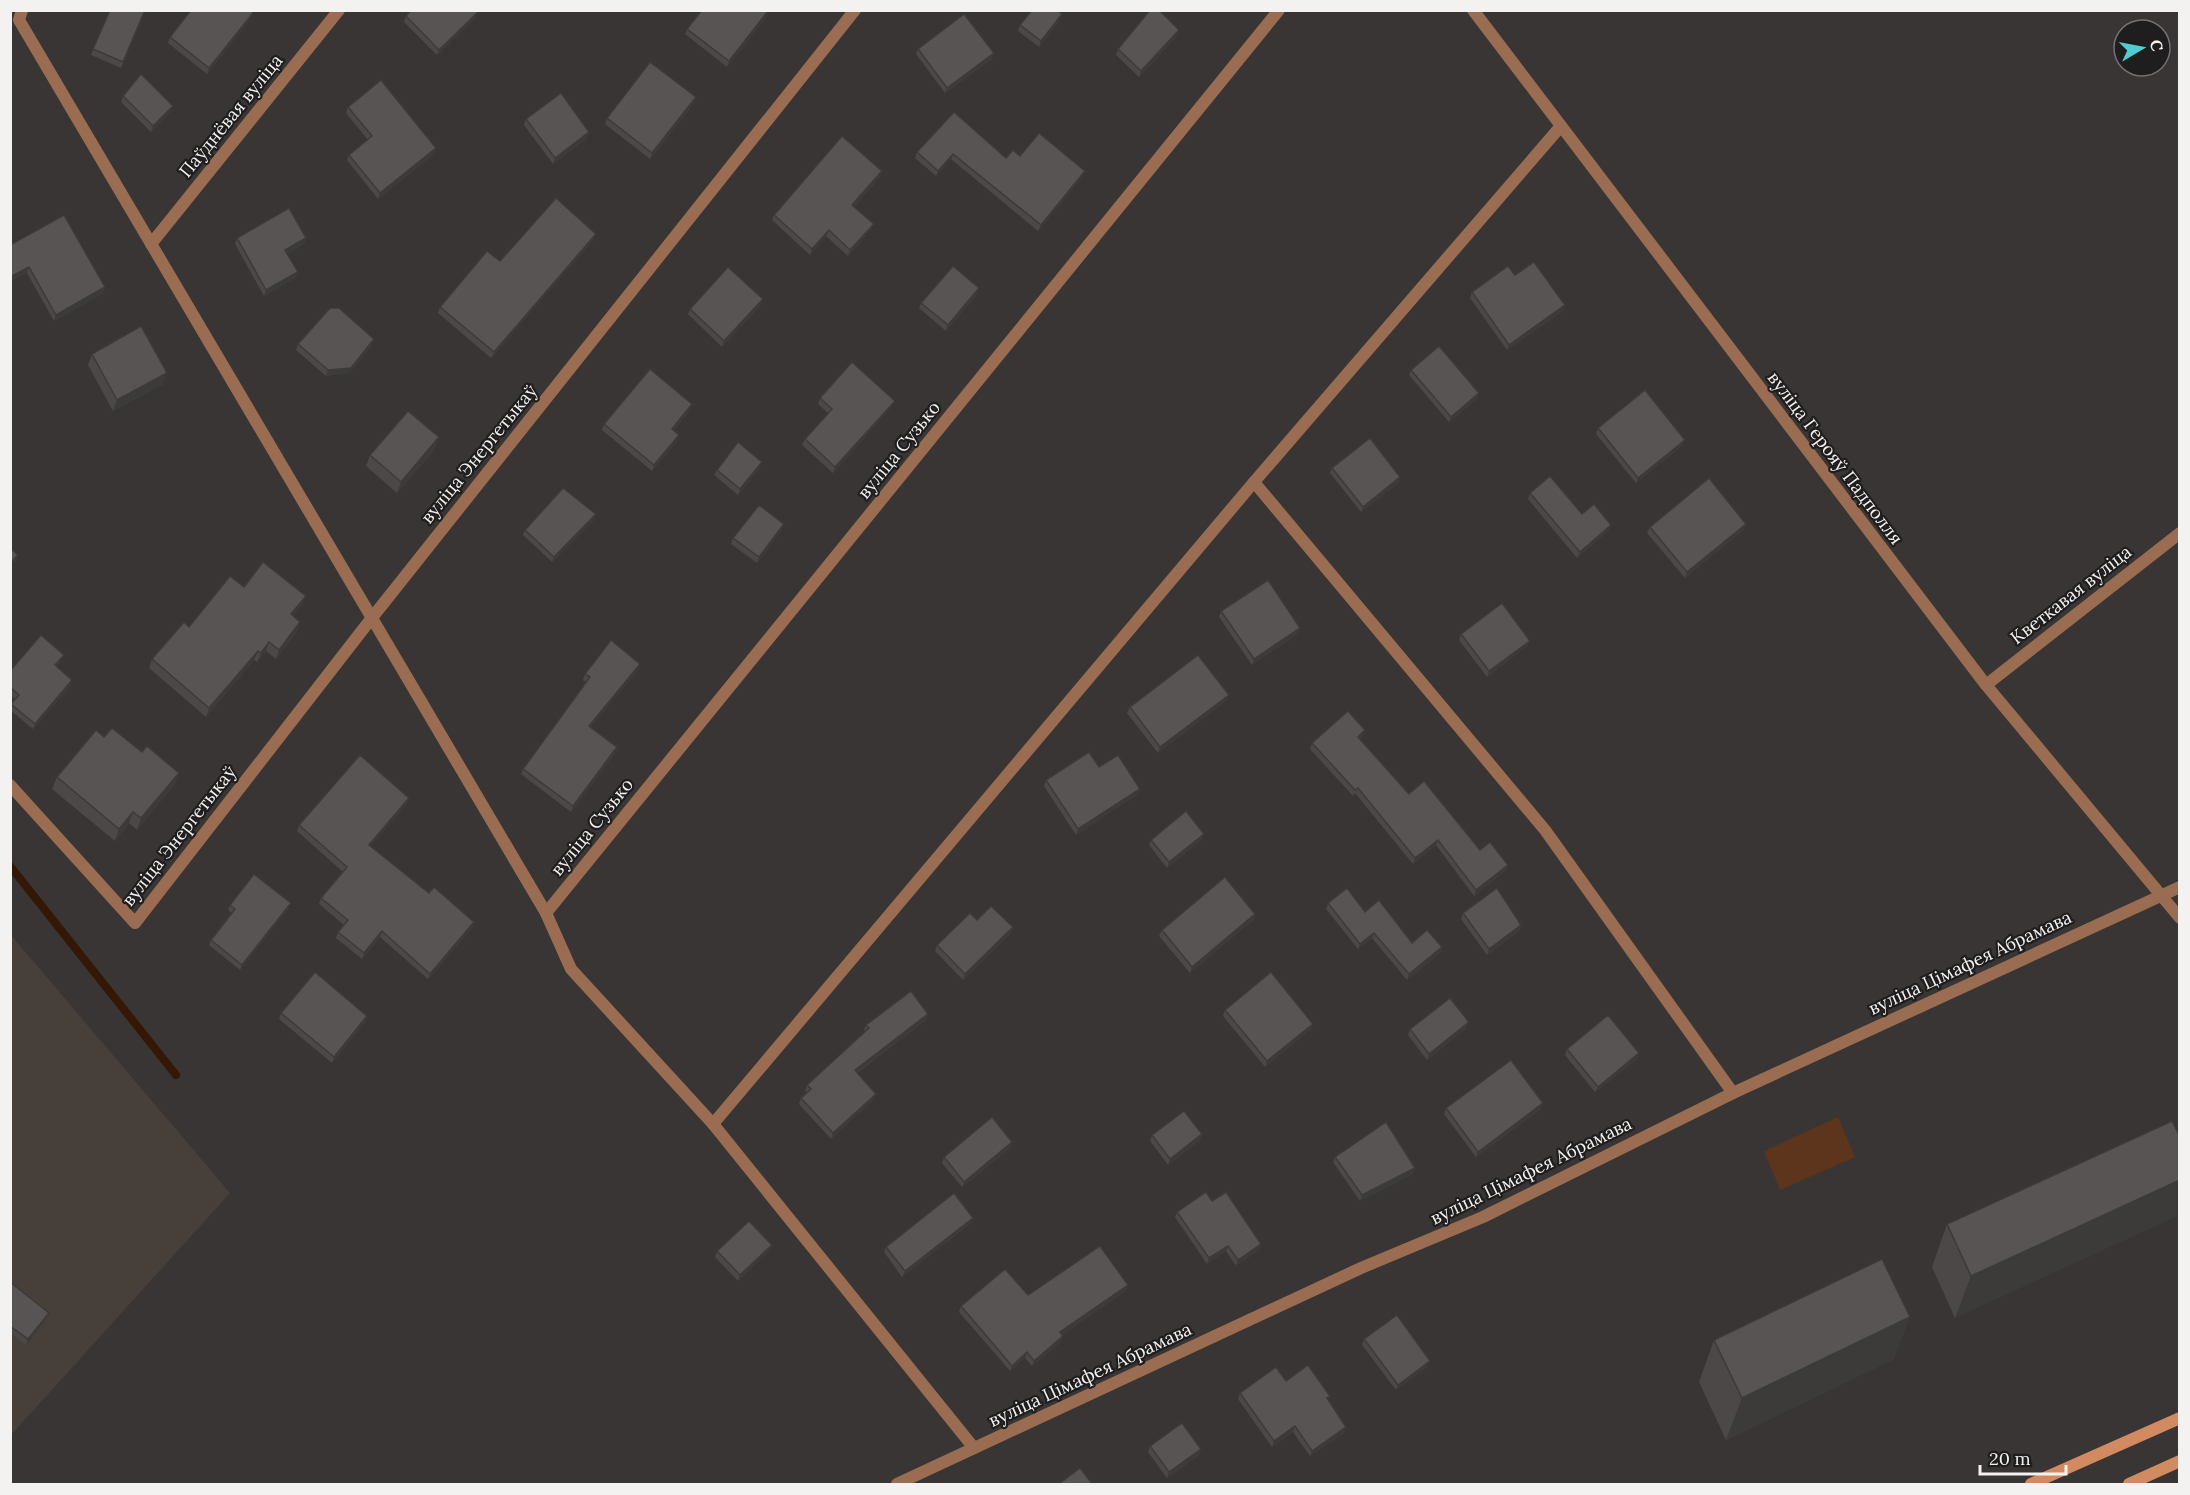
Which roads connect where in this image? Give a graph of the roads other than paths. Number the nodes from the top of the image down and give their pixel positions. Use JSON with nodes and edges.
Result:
{"nodes":[{"id":1,"x":339,"y":10,"type":"edge"},
{"id":2,"x":855,"y":10,"type":"edge"},
{"id":3,"x":1280,"y":10,"type":"edge"},
{"id":4,"x":1473,"y":10,"type":"edge"},
{"id":5,"x":20,"y":15,"type":"edge"},
{"id":6,"x":1561,"y":126,"type":"junction"},
{"id":7,"x":151,"y":244,"type":"junction"},
{"id":8,"x":1254,"y":482,"type":"junction"},
{"id":9,"x":2180,"y":533,"type":"edge"},
{"id":10,"x":371,"y":619,"type":"junction"},
{"id":11,"x":1986,"y":685,"type":"junction"},
{"id":12,"x":10,"y":785,"type":"edge"},
{"id":13,"x":2180,"y":887,"type":"edge"},
{"id":14,"x":2161,"y":895,"type":"junction"},
{"id":15,"x":546,"y":913,"type":"junction"},
{"id":16,"x":2180,"y":918,"type":"edge"},
{"id":17,"x":1733,"y":1093,"type":"junction"},
{"id":18,"x":713,"y":1124,"type":"junction"},
{"id":19,"x":2180,"y":1418,"type":"edge"},
{"id":20,"x":974,"y":1448,"type":"junction"},
{"id":21,"x":2180,"y":1461,"type":"edge"},
{"id":22,"x":897,"y":1485,"type":"edge"},
{"id":23,"x":2031,"y":1485,"type":"edge"},
{"id":24,"x":2129,"y":1485,"type":"edge"}],
"edges":[{"from":1,"to":7,"type":"street","name":"Паўднёвая вуліца"},
{"from":2,"to":10,"type":"street","name":"вуліца Энергетыкаў"},
{"from":3,"to":15,"type":"street","name":"вуліца Сузько"},
{"from":4,"to":6,"type":"street","name":"вуліца Герояў Падполля"},
{"from":5,"to":7,"type":"street"},
{"from":6,"to":8,"type":"street"},
{"from":6,"to":11,"type":"street","name":"вуліца Герояў Падполля"},
{"from":7,"to":10,"type":"street"},
{"from":8,"to":17,"type":"street"},
{"from":8,"to":18,"type":"street"},
{"from":9,"to":11,"type":"street","name":"Кветкавая вуліца"},
{"from":10,"to":12,"type":"street","name":"вуліца Энергетыкаў"},
{"from":10,"to":15,"type":"street"},
{"from":11,"to":14,"type":"street","name":"вуліца Герояў Падполля"},
{"from":13,"to":14,"type":"street","name":"вуліца Цімафея Абрамава"},
{"from":14,"to":16,"type":"street","name":"вуліца Герояў Падполля"},
{"from":14,"to":17,"type":"street","name":"вуліца Цімафея Абрамава"},
{"from":15,"to":18,"type":"street"},
{"from":17,"to":20,"type":"street","name":"вуліца Цімафея Абрамава"},
{"from":18,"to":20,"type":"street"},
{"from":19,"to":23,"type":"main road"},
{"from":20,"to":22,"type":"street","name":"вуліца Цімафея Абрамава"},
{"from":21,"to":24,"type":"main road"}]}
